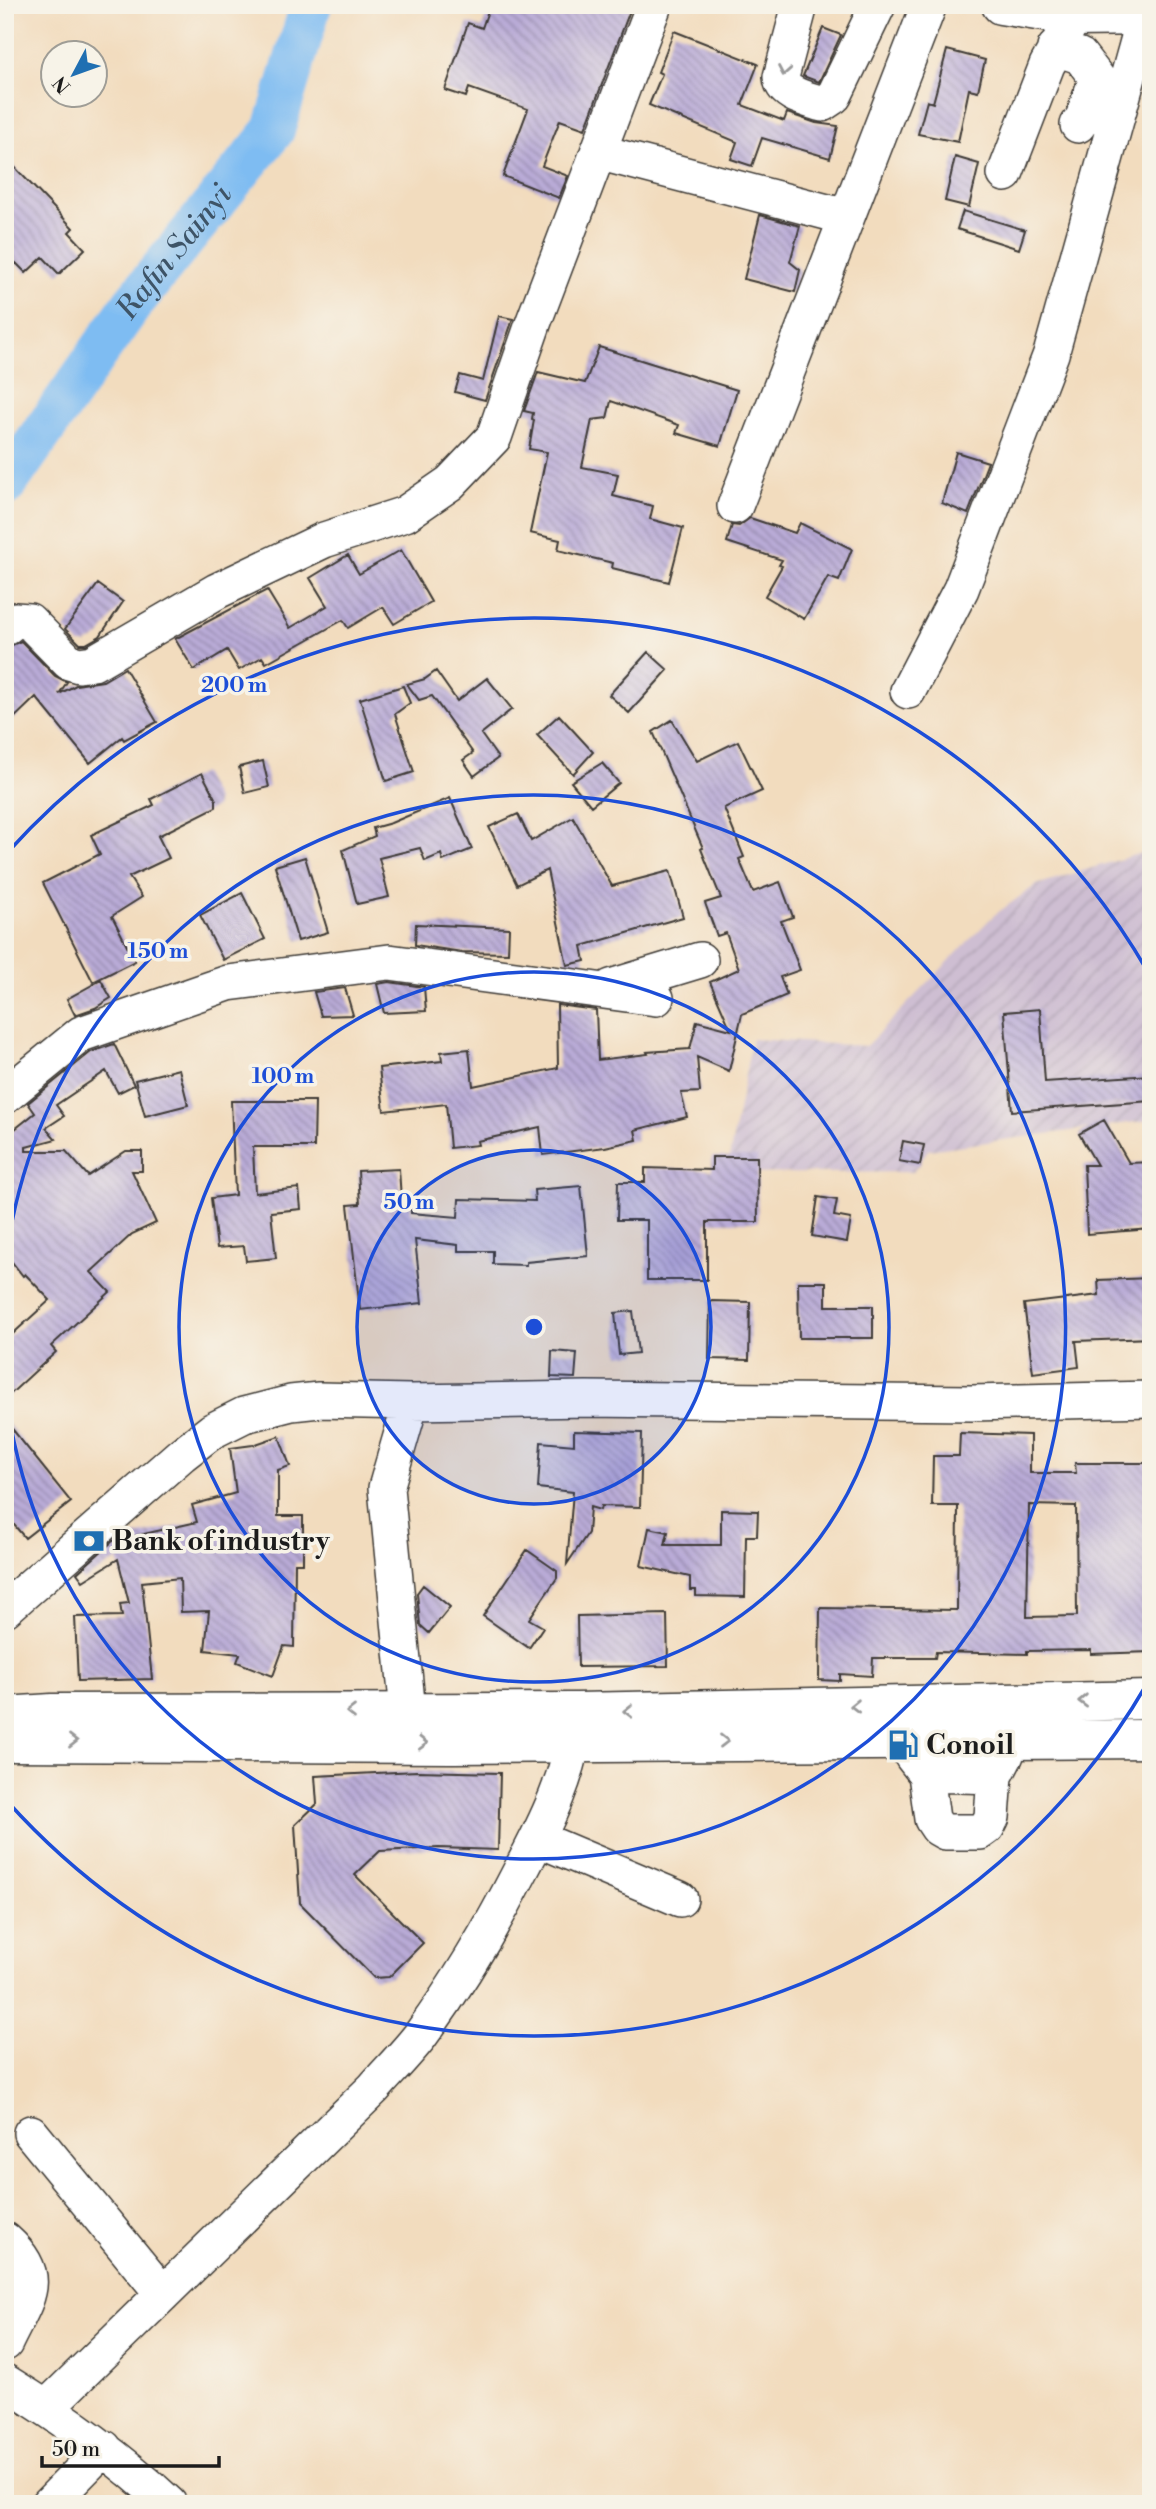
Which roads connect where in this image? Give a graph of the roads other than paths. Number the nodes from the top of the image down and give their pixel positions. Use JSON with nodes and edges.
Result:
{"nodes":[{"id":1,"x":654,"y":5,"type":"edge"},
{"id":2,"x":800,"y":5,"type":"edge"},
{"id":3,"x":878,"y":5,"type":"edge"},
{"id":4,"x":929,"y":5,"type":"edge"},
{"id":5,"x":1001,"y":5,"type":"edge"},
{"id":6,"x":1148,"y":16,"type":"edge"},
{"id":7,"x":1064,"y":32,"type":"junction"},
{"id":8,"x":1077,"y":125,"type":"dead end"},
{"id":9,"x":598,"y":152,"type":"junction"},
{"id":10,"x":1005,"y":174,"type":"dead end"},
{"id":11,"x":846,"y":217,"type":"junction"},
{"id":12,"x":735,"y":506,"type":"dead end"},
{"id":13,"x":5,"y":628,"type":"edge"},
{"id":14,"x":908,"y":691,"type":"dead end"},
{"id":15,"x":700,"y":960,"type":"dead end"},
{"id":16,"x":604,"y":989,"type":"junction"},
{"id":17,"x":656,"y":998,"type":"dead end"},
{"id":18,"x":5,"y":1096,"type":"edge"},
{"id":19,"x":1151,"y":1399,"type":"edge"},
{"id":20,"x":411,"y":1402,"type":"junction"},
{"id":21,"x":5,"y":1609,"type":"edge"},
{"id":22,"x":1151,"y":1700,"type":"edge"},
{"id":23,"x":408,"y":1712,"type":"junction"},
{"id":24,"x":5,"y":1716,"type":"edge"},
{"id":25,"x":576,"y":1727,"type":"junction"},
{"id":26,"x":1013,"y":1739,"type":"junction"},
{"id":27,"x":1151,"y":1739,"type":"edge"},
{"id":28,"x":899,"y":1740,"type":"junction"},
{"id":29,"x":5,"y":1742,"type":"edge"},
{"id":30,"x":926,"y":1773,"type":"junction"},
{"id":31,"x":995,"y":1776,"type":"junction"},
{"id":32,"x":538,"y":1839,"type":"junction"},
{"id":33,"x":680,"y":1899,"type":"dead end"},
{"id":34,"x":31,"y":2133,"type":"dead end"},
{"id":35,"x":5,"y":2240,"type":"edge"},
{"id":36,"x":163,"y":2294,"type":"junction"},
{"id":37,"x":5,"y":2343,"type":"edge"},
{"id":38,"x":5,"y":2382,"type":"edge"},
{"id":39,"x":46,"y":2408,"type":"junction"},
{"id":40,"x":104,"y":2448,"type":"junction"},
{"id":41,"x":49,"y":2504,"type":"edge"},
{"id":42,"x":169,"y":2504,"type":"edge"}],
"edges":[{"from":1,"to":9,"type":"street"},
{"from":2,"to":3,"type":"street","one_way":true},
{"from":4,"to":11,"type":"street"},
{"from":5,"to":7,"type":"main road"},
{"from":6,"to":7,"type":"main road"},
{"from":6,"to":14,"type":"street"},
{"from":7,"to":8,"type":"street"},
{"from":7,"to":10,"type":"street"},
{"from":9,"to":11,"type":"street"},
{"from":9,"to":13,"type":"street"},
{"from":11,"to":12,"type":"street"},
{"from":15,"to":16,"type":"street"},
{"from":16,"to":17,"type":"street"},
{"from":16,"to":18,"type":"street"},
{"from":19,"to":20,"type":"street"},
{"from":20,"to":21,"type":"street"},
{"from":20,"to":23,"type":"street"},
{"from":22,"to":25,"type":"main road","one_way":true},
{"from":23,"to":24,"type":"main road","one_way":true},
{"from":23,"to":25,"type":"main road"},
{"from":25,"to":28,"type":"main road","one_way":true},
{"from":29,"to":25,"type":"main road","one_way":true},
{"from":25,"to":32,"type":"street"},
{"from":26,"to":27,"type":"main road"},
{"from":26,"to":28,"type":"main road"},
{"from":26,"to":31,"type":"street"},
{"from":28,"to":30,"type":"street"},
{"from":30,"to":31,"type":"street"},
{"from":30,"to":31,"type":"street"},
{"from":32,"to":33,"type":"street"},
{"from":32,"to":36,"type":"street"},
{"from":34,"to":36,"type":"street"},
{"from":35,"to":37,"type":"street"},
{"from":36,"to":39,"type":"street"},
{"from":38,"to":39,"type":"street"},
{"from":39,"to":40,"type":"street"},
{"from":40,"to":41,"type":"street"},
{"from":40,"to":42,"type":"street"}]}
